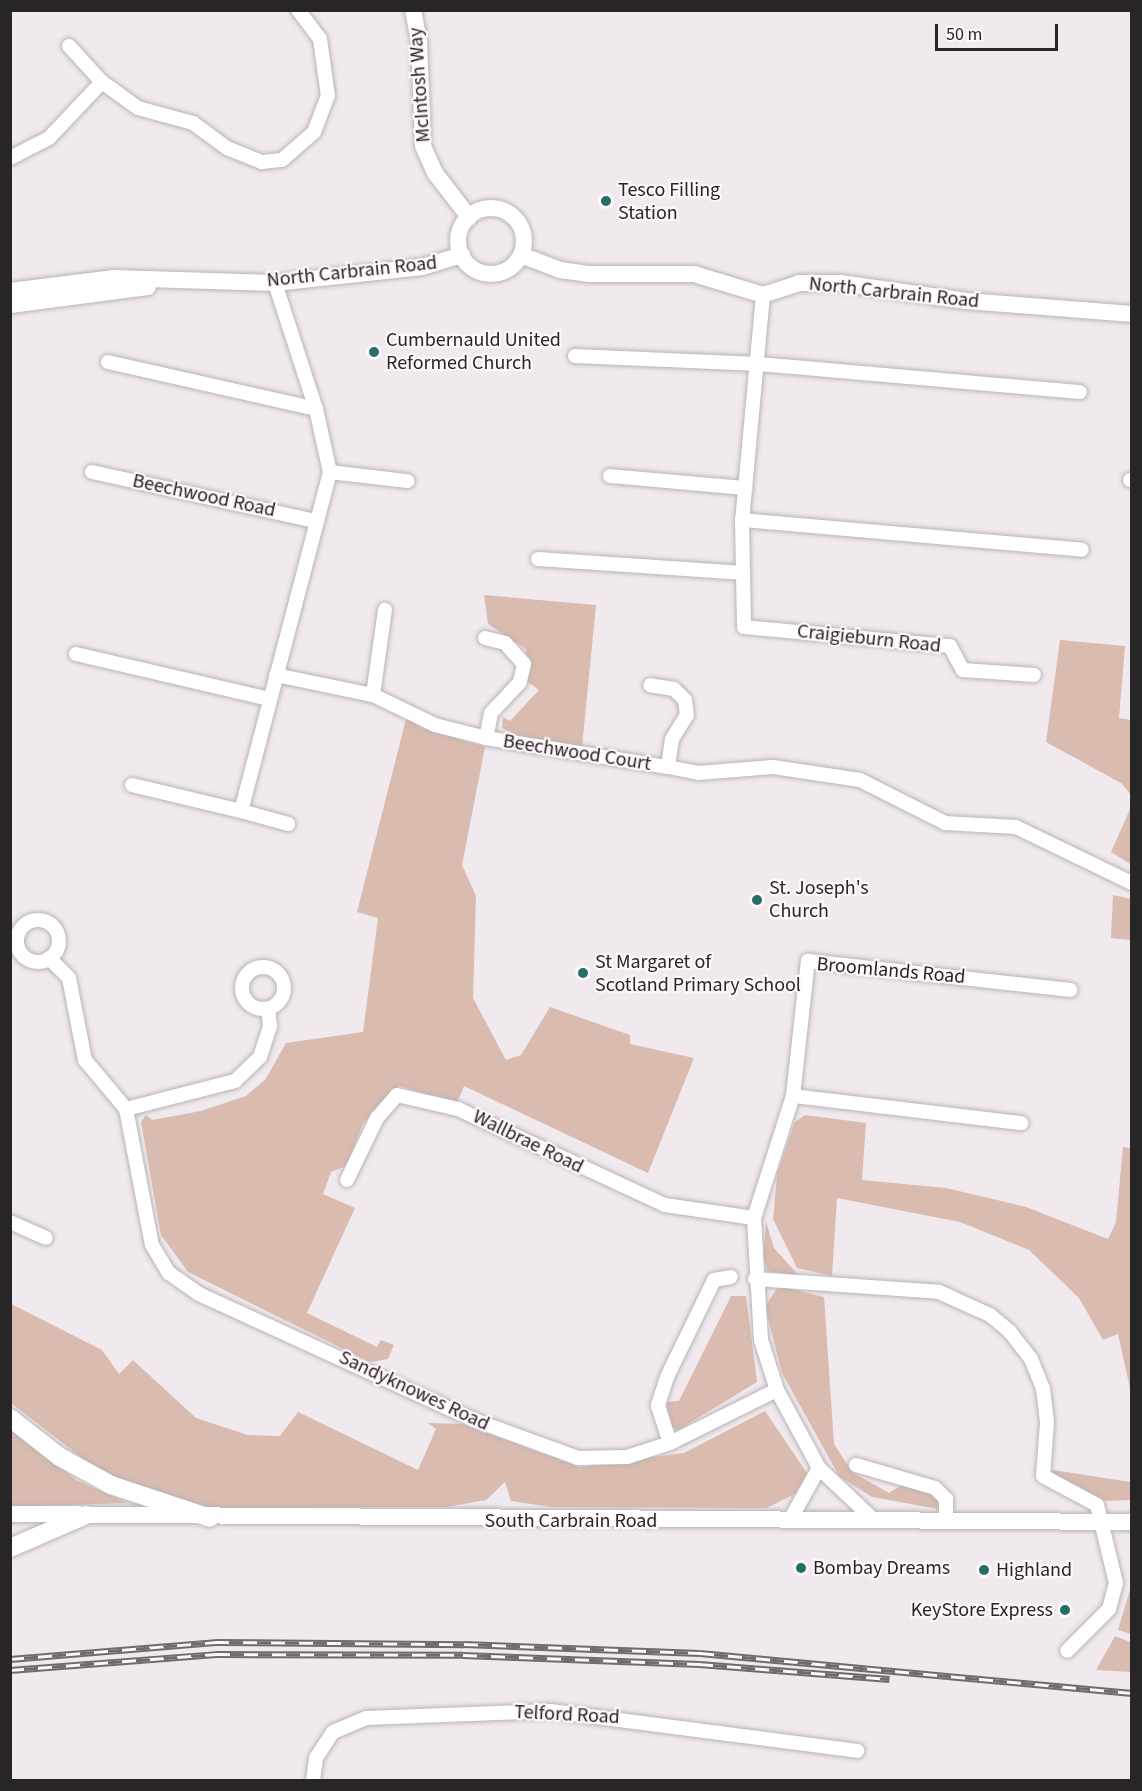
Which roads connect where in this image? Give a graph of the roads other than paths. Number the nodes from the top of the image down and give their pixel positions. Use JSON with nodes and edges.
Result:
{"nodes":[{"id":1,"x":298,"y":10,"type":"edge"},
{"id":2,"x":413,"y":10,"type":"edge"},
{"id":3,"x":69,"y":46,"type":"dead end"},
{"id":4,"x":102,"y":82,"type":"junction"},
{"id":5,"x":10,"y":158,"type":"edge"},
{"id":6,"x":469,"y":217,"type":"junction"},
{"id":7,"x":462,"y":255,"type":"junction"},
{"id":8,"x":521,"y":255,"type":"junction"},
{"id":9,"x":206,"y":280,"type":"junction"},
{"id":10,"x":275,"y":283,"type":"junction"},
{"id":11,"x":11,"y":294,"type":"edge"},
{"id":12,"x":763,"y":295,"type":"junction"},
{"id":13,"x":1131,"y":314,"type":"edge"},
{"id":14,"x":575,"y":356,"type":"dead end"},
{"id":15,"x":108,"y":362,"type":"dead end"},
{"id":16,"x":759,"y":364,"type":"junction"},
{"id":17,"x":1080,"y":392,"type":"dead end"},
{"id":18,"x":316,"y":409,"type":"junction"},
{"id":19,"x":92,"y":472,"type":"dead end"},
{"id":20,"x":330,"y":472,"type":"junction"},
{"id":21,"x":610,"y":476,"type":"dead end"},
{"id":22,"x":407,"y":481,"type":"dead end"},
{"id":23,"x":745,"y":488,"type":"junction"},
{"id":24,"x":742,"y":520,"type":"junction"},
{"id":25,"x":315,"y":521,"type":"junction"},
{"id":26,"x":1082,"y":550,"type":"dead end"},
{"id":27,"x":538,"y":559,"type":"dead end"},
{"id":28,"x":741,"y":573,"type":"junction"},
{"id":29,"x":384,"y":610,"type":"dead end"},
{"id":30,"x":485,"y":638,"type":"dead end"},
{"id":31,"x":76,"y":654,"type":"dead end"},
{"id":32,"x":276,"y":675,"type":"junction"},
{"id":33,"x":1034,"y":675,"type":"dead end"},
{"id":34,"x":650,"y":685,"type":"dead end"},
{"id":35,"x":373,"y":695,"type":"junction"},
{"id":36,"x":270,"y":699,"type":"junction"},
{"id":37,"x":486,"y":738,"type":"junction"},
{"id":38,"x":668,"y":768,"type":"junction"},
{"id":39,"x":132,"y":785,"type":"dead end"},
{"id":40,"x":241,"y":811,"type":"junction"},
{"id":41,"x":288,"y":824,"type":"dead end"},
{"id":42,"x":1131,"y":883,"type":"edge"},
{"id":43,"x":49,"y":958,"type":"dead end"},
{"id":44,"x":1070,"y":990,"type":"dead end"},
{"id":45,"x":268,"y":1008,"type":"dead end"},
{"id":46,"x":793,"y":1096,"type":"junction"},
{"id":47,"x":126,"y":1109,"type":"junction"},
{"id":48,"x":1021,"y":1123,"type":"dead end"},
{"id":49,"x":347,"y":1180,"type":"dead end"},
{"id":50,"x":754,"y":1218,"type":"junction"},
{"id":51,"x":10,"y":1222,"type":"edge"},
{"id":52,"x":46,"y":1238,"type":"dead end"},
{"id":53,"x":732,"y":1277,"type":"dead end"},
{"id":54,"x":755,"y":1280,"type":"junction"},
{"id":55,"x":777,"y":1390,"type":"junction"},
{"id":56,"x":10,"y":1418,"type":"edge"},
{"id":57,"x":670,"y":1443,"type":"junction"},
{"id":58,"x":856,"y":1465,"type":"dead end"},
{"id":59,"x":819,"y":1468,"type":"junction"},
{"id":60,"x":10,"y":1514,"type":"edge"},
{"id":61,"x":86,"y":1515,"type":"junction"},
{"id":62,"x":210,"y":1518,"type":"junction"},
{"id":63,"x":790,"y":1520,"type":"junction"},
{"id":64,"x":875,"y":1521,"type":"junction"},
{"id":65,"x":946,"y":1521,"type":"junction"},
{"id":66,"x":1102,"y":1521,"type":"junction"},
{"id":67,"x":1131,"y":1522,"type":"edge"},
{"id":68,"x":10,"y":1548,"type":"edge"},
{"id":69,"x":1067,"y":1651,"type":"dead end"},
{"id":70,"x":857,"y":1750,"type":"dead end"},
{"id":71,"x":314,"y":1780,"type":"edge"}],
"edges":[{"from":1,"to":4,"type":"street"},
{"from":2,"to":6,"type":"street","name":"McIntosh Way"},
{"from":3,"to":4,"type":"street"},
{"from":4,"to":5,"type":"street"},
{"from":6,"to":7,"type":"street"},
{"from":6,"to":8,"type":"street"},
{"from":7,"to":8,"type":"street"},
{"from":7,"to":10,"type":"street","name":"North Carbrain Road"},
{"from":8,"to":12,"type":"street"},
{"from":9,"to":10,"type":"street","name":"North Carbrain Road"},
{"from":9,"to":11,"type":"street","name":"North Carbrain Road"},
{"from":9,"to":11,"type":"street","name":"North Carbrain Road"},
{"from":10,"to":18,"type":"street"},
{"from":12,"to":13,"type":"street","name":"North Carbrain Road"},
{"from":12,"to":16,"type":"street","name":"Craigieburn Road"},
{"from":14,"to":16,"type":"street"},
{"from":15,"to":18,"type":"street"},
{"from":16,"to":17,"type":"street"},
{"from":16,"to":23,"type":"street","name":"Craigieburn Road"},
{"from":18,"to":20,"type":"street"},
{"from":19,"to":25,"type":"street","name":"Beechwood Road"},
{"from":20,"to":22,"type":"street"},
{"from":20,"to":25,"type":"street"},
{"from":21,"to":23,"type":"street"},
{"from":23,"to":24,"type":"street","name":"Craigieburn Road"},
{"from":24,"to":26,"type":"street"},
{"from":24,"to":28,"type":"street","name":"Craigieburn Road"},
{"from":25,"to":32,"type":"street"},
{"from":27,"to":28,"type":"street"},
{"from":28,"to":33,"type":"street","name":"Craigieburn Road"},
{"from":29,"to":35,"type":"street"},
{"from":30,"to":37,"type":"street","name":"Beechwood Court"},
{"from":31,"to":36,"type":"street"},
{"from":32,"to":35,"type":"street","name":"Beechwood Court"},
{"from":32,"to":36,"type":"street"},
{"from":34,"to":38,"type":"street","name":"Beechwood Court"},
{"from":35,"to":37,"type":"street","name":"Beechwood Court"},
{"from":36,"to":40,"type":"street"},
{"from":37,"to":38,"type":"street","name":"Beechwood Court"},
{"from":38,"to":42,"type":"street","name":"Beechwood Court"},
{"from":39,"to":40,"type":"street"},
{"from":40,"to":41,"type":"street"},
{"from":43,"to":47,"type":"street"},
{"from":44,"to":46,"type":"street","name":"Broomlands Road"},
{"from":45,"to":47,"type":"street"},
{"from":46,"to":48,"type":"street"},
{"from":46,"to":50,"type":"street","name":"Broomlands Road"},
{"from":47,"to":57,"type":"street","name":"Sandyknowes Road"},
{"from":49,"to":50,"type":"street","name":"Wallbrae Road"},
{"from":50,"to":54,"type":"street","name":"Broomlands Road"},
{"from":51,"to":52,"type":"street"},
{"from":53,"to":57,"type":"street"},
{"from":54,"to":55,"type":"street","name":"Broomlands Road"},
{"from":54,"to":66,"type":"street"},
{"from":55,"to":57,"type":"street","name":"Sandyknowes Road"},
{"from":55,"to":59,"type":"street","name":"Broomlands Road"},
{"from":56,"to":62,"type":"main road"},
{"from":58,"to":65,"type":"street"},
{"from":59,"to":63,"type":"street"},
{"from":59,"to":64,"type":"street","name":"Broomlands Road"},
{"from":60,"to":61,"type":"street","name":"South Carbrain Road"},
{"from":61,"to":62,"type":"street","name":"South Carbrain Road"},
{"from":61,"to":68,"type":"main road"},
{"from":62,"to":63,"type":"street","name":"South Carbrain Road"},
{"from":63,"to":64,"type":"street","name":"South Carbrain Road"},
{"from":64,"to":65,"type":"street","name":"South Carbrain Road"},
{"from":65,"to":66,"type":"street","name":"South Carbrain Road"},
{"from":66,"to":67,"type":"street","name":"South Carbrain Road"},
{"from":66,"to":69,"type":"street"},
{"from":70,"to":71,"type":"street","name":"Telford Road"}]}
